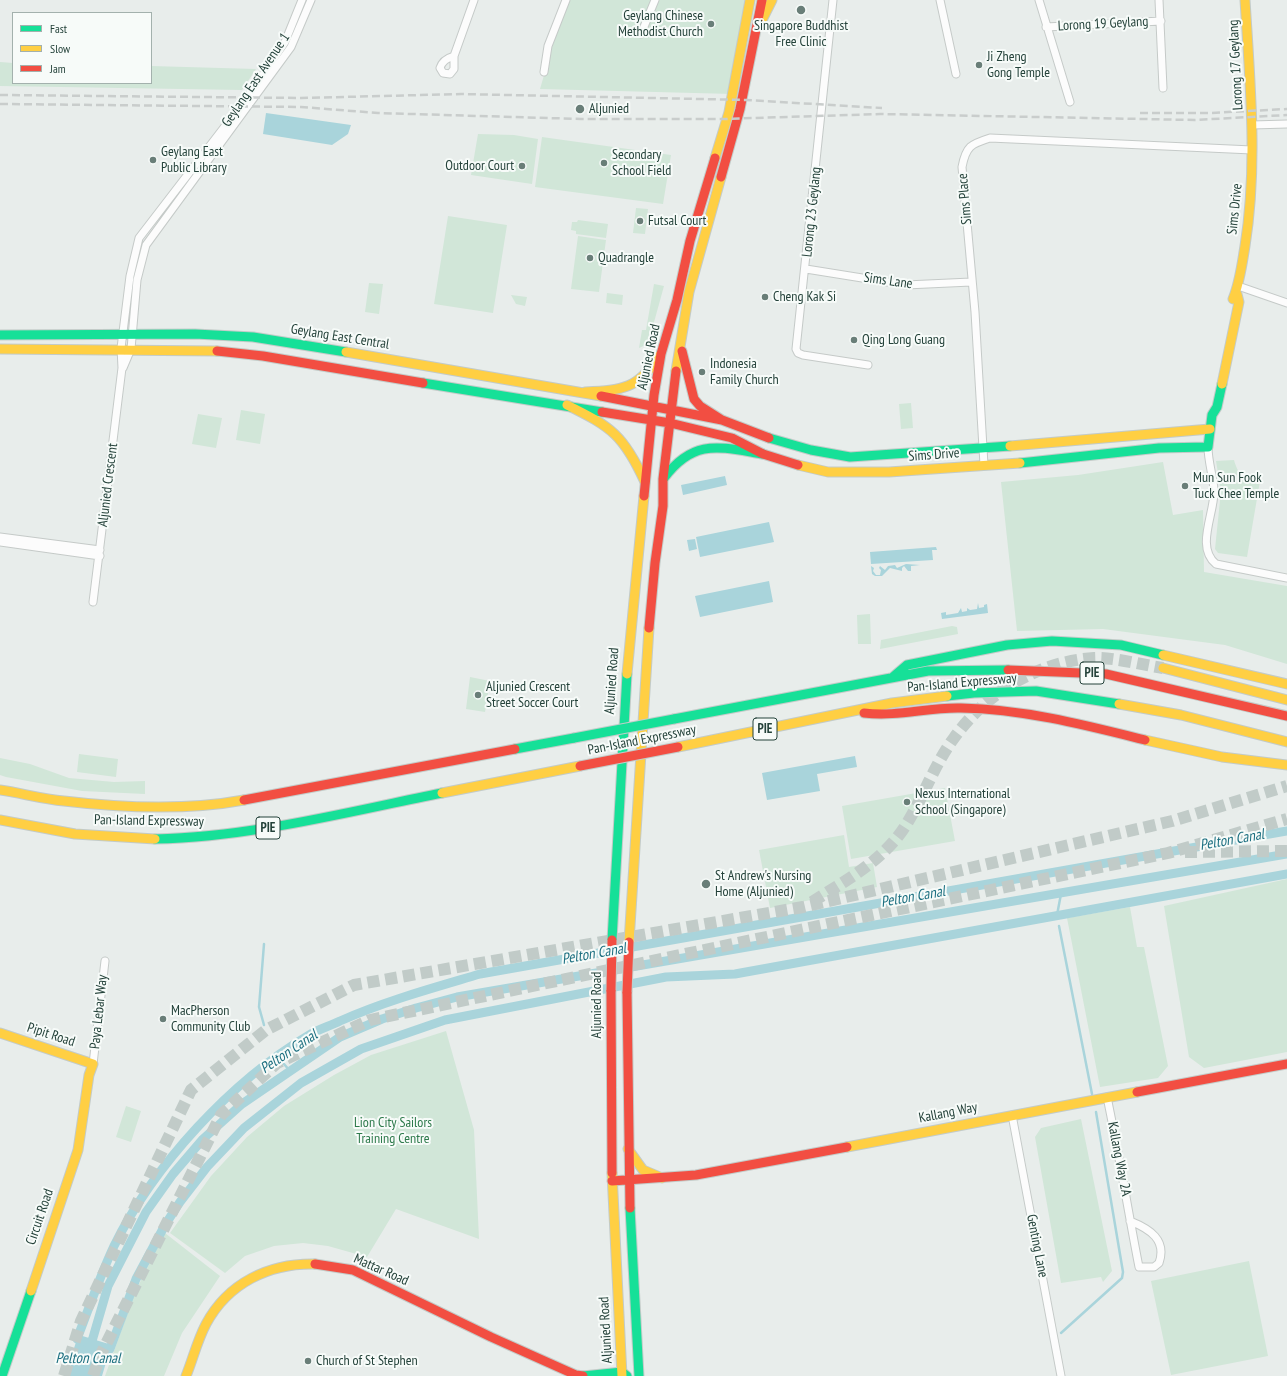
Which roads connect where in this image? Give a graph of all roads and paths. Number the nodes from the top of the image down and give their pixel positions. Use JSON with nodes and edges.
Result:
{"nodes":[{"id":1,"x":302,"y":0,"type":"edge"},
{"id":2,"x":311,"y":0,"type":"edge"},
{"id":3,"x":474,"y":0,"type":"edge"},
{"id":4,"x":566,"y":0,"type":"edge"},
{"id":5,"x":655,"y":0,"type":"edge"},
{"id":6,"x":750,"y":0,"type":"edge"},
{"id":7,"x":762,"y":0,"type":"edge"},
{"id":8,"x":772,"y":0,"type":"edge"},
{"id":9,"x":834,"y":0,"type":"edge"},
{"id":10,"x":940,"y":0,"type":"edge"},
{"id":11,"x":1040,"y":0,"type":"edge"},
{"id":12,"x":1159,"y":0,"type":"edge"},
{"id":13,"x":1246,"y":1,"type":"edge"},
{"id":14,"x":1160,"y":21,"type":"junction"},
{"id":15,"x":1046,"y":27,"type":"junction"},
{"id":16,"x":758,"y":30,"type":"junction"},
{"id":17,"x":641,"y":34,"type":"dead end"},
{"id":18,"x":454,"y":56,"type":"dead end"},
{"id":19,"x":544,"y":72,"type":"dead end"},
{"id":20,"x":956,"y":74,"type":"dead end"},
{"id":21,"x":1163,"y":88,"type":"dead end"},
{"id":22,"x":1070,"y":102,"type":"dead end"},
{"id":23,"x":1287,"y":124,"type":"edge"},
{"id":24,"x":1252,"y":125,"type":"junction"},
{"id":25,"x":1252,"y":150,"type":"junction"},
{"id":26,"x":806,"y":269,"type":"junction"},
{"id":27,"x":971,"y":282,"type":"junction"},
{"id":28,"x":1237,"y":290,"type":"junction"},
{"id":29,"x":1287,"y":303,"type":"edge"},
{"id":30,"x":133,"y":333,"type":"junction"},
{"id":31,"x":123,"y":334,"type":"junction"},
{"id":32,"x":0,"y":335,"type":"edge"},
{"id":33,"x":680,"y":342,"type":"junction"},
{"id":34,"x":121,"y":348,"type":"junction"},
{"id":35,"x":0,"y":349,"type":"edge"},
{"id":36,"x":131,"y":349,"type":"junction"},
{"id":37,"x":661,"y":354,"type":"junction"},
{"id":38,"x":868,"y":365,"type":"dead end"},
{"id":39,"x":122,"y":368,"type":"junction"},
{"id":40,"x":585,"y":392,"type":"junction"},
{"id":41,"x":567,"y":405,"type":"junction"},
{"id":42,"x":653,"y":405,"type":"junction"},
{"id":43,"x":671,"y":409,"type":"junction"},
{"id":44,"x":652,"y":420,"type":"junction"},
{"id":45,"x":722,"y":420,"type":"junction"},
{"id":46,"x":670,"y":423,"type":"junction"},
{"id":47,"x":1210,"y":429,"type":"junction"},
{"id":48,"x":983,"y":448,"type":"junction"},
{"id":49,"x":1208,"y":450,"type":"junction"},
{"id":50,"x":763,"y":454,"type":"junction"},
{"id":51,"x":984,"y":465,"type":"junction"},
{"id":52,"x":663,"y":479,"type":"junction"},
{"id":53,"x":645,"y":483,"type":"junction"},
{"id":54,"x":0,"y":537,"type":"edge"},
{"id":55,"x":0,"y":542,"type":"edge"},
{"id":56,"x":100,"y":553,"type":"junction"},
{"id":57,"x":1287,"y":578,"type":"edge"},
{"id":58,"x":93,"y":602,"type":"dead end"},
{"id":59,"x":1163,"y":668,"type":"tunnel mouth"},
{"id":60,"x":893,"y":677,"type":"junction"},
{"id":61,"x":1287,"y":684,"type":"edge"},
{"id":62,"x":1287,"y":700,"type":"edge"},
{"id":63,"x":852,"y":712,"type":"junction"},
{"id":64,"x":1287,"y":716,"type":"edge"},
{"id":65,"x":1287,"y":742,"type":"edge"},
{"id":66,"x":1287,"y":765,"type":"edge"},
{"id":67,"x":0,"y":790,"type":"edge"},
{"id":68,"x":0,"y":820,"type":"edge"},
{"id":69,"x":105,"y":961,"type":"dead end"},
{"id":70,"x":0,"y":1033,"type":"edge"},
{"id":71,"x":93,"y":1064,"type":"junction"},
{"id":72,"x":1287,"y":1064,"type":"edge"},
{"id":73,"x":1104,"y":1098,"type":"junction"},
{"id":74,"x":1012,"y":1115,"type":"junction"},
{"id":75,"x":628,"y":1149,"type":"junction"},
{"id":76,"x":662,"y":1178,"type":"junction"},
{"id":77,"x":629,"y":1180,"type":"junction"},
{"id":78,"x":612,"y":1181,"type":"junction"},
{"id":79,"x":1130,"y":1221,"type":"junction"},
{"id":80,"x":624,"y":1375,"type":"edge"},
{"id":81,"x":2,"y":1376,"type":"edge"},
{"id":82,"x":186,"y":1376,"type":"edge"},
{"id":83,"x":583,"y":1376,"type":"edge"},
{"id":84,"x":639,"y":1376,"type":"edge"},
{"id":85,"x":1062,"y":1376,"type":"edge"}],
"edges":[{"from":1,"to":31,"type":"street","name":"Geylang East Avenue 1"},
{"from":2,"to":30,"type":"street","name":"Geylang East Avenue 1"},
{"from":3,"to":18,"type":"street"},
{"from":4,"to":19,"type":"street"},
{"from":5,"to":17,"type":"street"},
{"from":6,"to":37,"type":"main road","name":"Aljunied Road"},
{"from":7,"to":16,"type":"main road","name":"Aljunied Road"},
{"from":8,"to":16,"type":"main road"},
{"from":9,"to":26,"type":"street","name":"Lorong 23 Geylang"},
{"from":10,"to":20,"type":"street"},
{"from":11,"to":15,"type":"street"},
{"from":12,"to":14,"type":"street","name":"Lorong 19 Geylang"},
{"from":13,"to":24,"type":"main road","name":"Lorong 17 Geylang"},
{"from":14,"to":15,"type":"street","name":"Lorong 19 Geylang"},
{"from":14,"to":21,"type":"street","name":"Lorong 19 Geylang"},
{"from":15,"to":22,"type":"street"},
{"from":16,"to":33,"type":"main road","name":"Aljunied Road"},
{"from":23,"to":24,"type":"street"},
{"from":24,"to":25,"type":"main road","name":"Sims Drive"},
{"from":25,"to":27,"type":"street","name":"Sims Place"},
{"from":25,"to":28,"type":"main road","name":"Sims Drive"},
{"from":26,"to":27,"type":"street","name":"Sims Lane"},
{"from":26,"to":38,"type":"street","name":"Lorong 23 Geylang"},
{"from":27,"to":48,"type":"street","name":"Sims Place"},
{"from":28,"to":29,"type":"street"},
{"from":28,"to":47,"type":"main road","name":"Sims Drive"},
{"from":30,"to":31,"type":"main road","name":"Geylang East Central"},
{"from":30,"to":36,"type":"street","name":"Geylang East Avenue 1"},
{"from":30,"to":40,"type":"main road","name":"Geylang East Central"},
{"from":31,"to":32,"type":"main road","name":"Geylang East Central"},
{"from":31,"to":34,"type":"street","name":"Geylang East Avenue 1"},
{"from":33,"to":43,"type":"main road","name":"Aljunied Road"},
{"from":33,"to":45,"type":"main road"},
{"from":34,"to":35,"type":"main road"},
{"from":34,"to":36,"type":"main road"},
{"from":34,"to":39,"type":"street","name":"Aljunied Crescent"},
{"from":36,"to":39,"type":"street","name":"Aljunied Crescent"},
{"from":36,"to":41,"type":"main road"},
{"from":37,"to":40,"type":"main road"},
{"from":37,"to":42,"type":"main road","name":"Aljunied Road"},
{"from":39,"to":56,"type":"street","name":"Aljunied Crescent"},
{"from":40,"to":42,"type":"main road","name":"Geylang East Central"},
{"from":41,"to":44,"type":"main road"},
{"from":41,"to":53,"type":"main road"},
{"from":42,"to":43,"type":"main road","name":"Geylang East Central"},
{"from":42,"to":44,"type":"main road","name":"Aljunied Road"},
{"from":43,"to":45,"type":"main road","name":"Sims Drive"},
{"from":43,"to":46,"type":"main road","name":"Aljunied Road"},
{"from":44,"to":46,"type":"main road"},
{"from":44,"to":53,"type":"main road","name":"Aljunied Road"},
{"from":45,"to":48,"type":"main road","name":"Sims Drive"},
{"from":46,"to":50,"type":"main road","name":"Sims Drive"},
{"from":46,"to":52,"type":"main road","name":"Aljunied Road"},
{"from":47,"to":48,"type":"main road","name":"Sims Drive"},
{"from":47,"to":49,"type":"main road","name":"Sims Drive"},
{"from":48,"to":51,"type":"street","name":"Sims Place"},
{"from":49,"to":51,"type":"main road","name":"Sims Drive"},
{"from":49,"to":57,"type":"street"},
{"from":50,"to":51,"type":"main road","name":"Sims Drive"},
{"from":50,"to":52,"type":"main road"},
{"from":52,"to":75,"type":"main road","name":"Aljunied Road","bridge":true},
{"from":53,"to":78,"type":"main road","name":"Aljunied Road","bridge":true},
{"from":54,"to":56,"type":"street"},
{"from":55,"to":56,"type":"street"},
{"from":56,"to":58,"type":"street","name":"Aljunied Crescent"},
{"from":59,"to":62,"type":"main road"},
{"from":60,"to":61,"type":"main road"},
{"from":60,"to":64,"type":"main road","name":"Pan-Island Expressway","number":"PIE"},
{"from":60,"to":67,"type":"main road","name":"Pan-Island Expressway","number":"PIE","bridge":true},
{"from":63,"to":65,"type":"main road","name":"Pan-Island Expressway","number":"PIE"},
{"from":63,"to":66,"type":"main road"},
{"from":63,"to":68,"type":"main road","name":"Pan-Island Expressway","number":"PIE","bridge":true},
{"from":69,"to":71,"type":"street","name":"Paya Lebar Way"},
{"from":70,"to":71,"type":"main road","name":"Pipit Road"},
{"from":71,"to":81,"type":"main road","name":"Circuit Road"},
{"from":72,"to":73,"type":"main road","name":"Kallang Way"},
{"from":73,"to":74,"type":"main road","name":"Kallang Way"},
{"from":73,"to":79,"type":"street","name":"Kallang Way 2A"},
{"from":74,"to":76,"type":"main road","name":"Kallang Way"},
{"from":74,"to":85,"type":"street","name":"Genting Lane"},
{"from":75,"to":76,"type":"main road"},
{"from":75,"to":77,"type":"main road","name":"Aljunied Road"},
{"from":76,"to":77,"type":"main road","name":"Kallang Way"},
{"from":77,"to":78,"type":"main road","name":"Kallang Way"},
{"from":77,"to":84,"type":"main road","name":"Aljunied Road"},
{"from":78,"to":80,"type":"main road","name":"Aljunied Road"},
{"from":79,"to":79,"type":"street","name":"Kallang Way 2A"},
{"from":80,"to":83,"type":"main road","name":"Mattar Road"},
{"from":82,"to":83,"type":"main road","name":"Mattar Road"}]}
